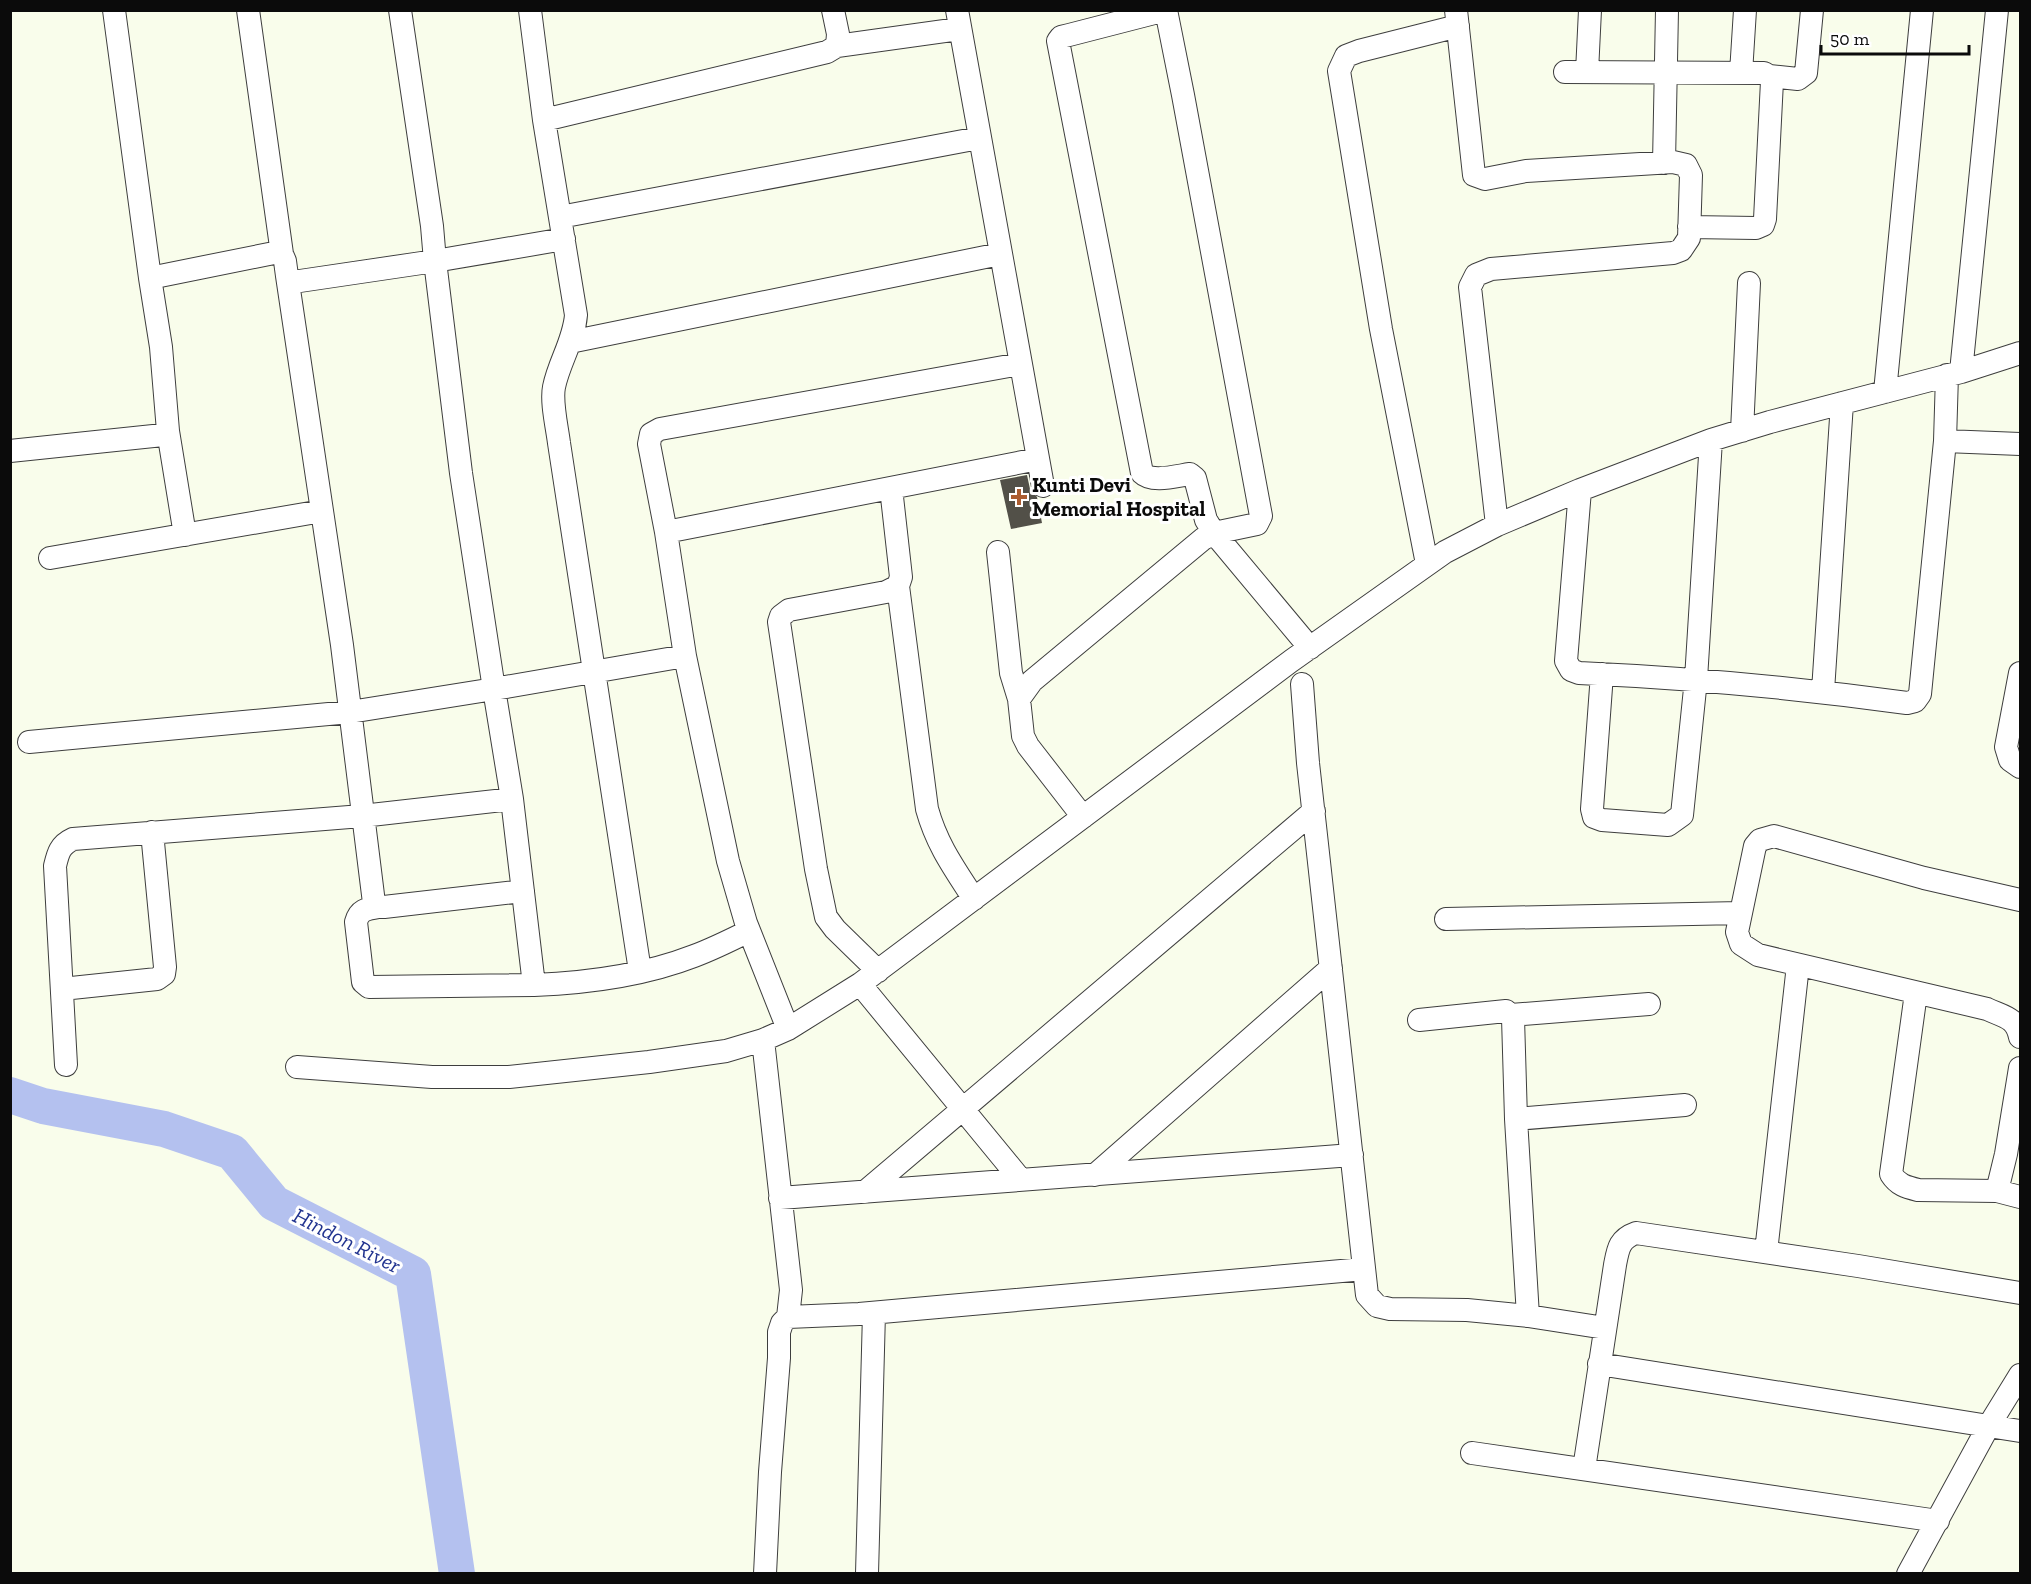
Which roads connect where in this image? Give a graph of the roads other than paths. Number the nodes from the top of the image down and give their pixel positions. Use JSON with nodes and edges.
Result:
{"nodes":[{"id":1,"x":114,"y":10,"type":"edge"},
{"id":2,"x":248,"y":10,"type":"edge"},
{"id":3,"x":400,"y":10,"type":"edge"},
{"id":4,"x":530,"y":10,"type":"edge"},
{"id":5,"x":833,"y":10,"type":"edge"},
{"id":6,"x":1166,"y":10,"type":"edge"},
{"id":7,"x":1590,"y":10,"type":"edge"},
{"id":8,"x":1667,"y":10,"type":"edge"},
{"id":9,"x":1745,"y":10,"type":"edge"},
{"id":10,"x":1812,"y":10,"type":"edge"},
{"id":11,"x":1922,"y":10,"type":"edge"},
{"id":12,"x":1997,"y":10,"type":"edge"},
{"id":13,"x":1457,"y":19,"type":"edge"},
{"id":14,"x":958,"y":20,"type":"edge"},
{"id":15,"x":837,"y":46,"type":"junction"},
{"id":16,"x":1665,"y":72,"type":"junction"},
{"id":17,"x":1741,"y":73,"type":"junction"},
{"id":18,"x":1769,"y":76,"type":"junction"},
{"id":19,"x":544,"y":120,"type":"junction"},
{"id":20,"x":979,"y":138,"type":"junction"},
{"id":21,"x":1664,"y":163,"type":"junction"},
{"id":22,"x":560,"y":217,"type":"junction"},
{"id":23,"x":1689,"y":227,"type":"junction"},
{"id":24,"x":564,"y":239,"type":"junction"},
{"id":25,"x":282,"y":254,"type":"junction"},
{"id":26,"x":1000,"y":254,"type":"junction"},
{"id":27,"x":435,"y":261,"type":"junction"},
{"id":28,"x":287,"y":276,"type":"junction"},
{"id":29,"x":150,"y":278,"type":"junction"},
{"id":30,"x":1749,"y":283,"type":"dead end"},
{"id":31,"x":570,"y":342,"type":"junction"},
{"id":32,"x":2020,"y":353,"type":"edge"},
{"id":33,"x":1020,"y":364,"type":"junction"},
{"id":34,"x":1954,"y":374,"type":"junction"},
{"id":35,"x":1885,"y":392,"type":"junction"},
{"id":36,"x":1842,"y":403,"type":"junction"},
{"id":37,"x":168,"y":431,"type":"junction"},
{"id":38,"x":1742,"y":431,"type":"junction"},
{"id":39,"x":1711,"y":440,"type":"junction"},
{"id":40,"x":1945,"y":441,"type":"junction"},
{"id":41,"x":2020,"y":444,"type":"edge"},
{"id":42,"x":10,"y":451,"type":"edge"},
{"id":43,"x":1038,"y":459,"type":"junction"},
{"id":44,"x":1043,"y":486,"type":"dead end"},
{"id":45,"x":891,"y":488,"type":"junction"},
{"id":46,"x":1580,"y":490,"type":"junction"},
{"id":47,"x":322,"y":511,"type":"junction"},
{"id":48,"x":1497,"y":525,"type":"junction"},
{"id":49,"x":666,"y":532,"type":"junction"},
{"id":50,"x":1214,"y":533,"type":"junction"},
{"id":51,"x":185,"y":535,"type":"junction"},
{"id":52,"x":998,"y":552,"type":"dead end"},
{"id":53,"x":50,"y":558,"type":"dead end"},
{"id":54,"x":1427,"y":564,"type":"junction"},
{"id":55,"x":898,"y":586,"type":"junction"},
{"id":56,"x":1310,"y":648,"type":"junction"},
{"id":57,"x":685,"y":657,"type":"junction"},
{"id":58,"x":594,"y":673,"type":"junction"},
{"id":59,"x":2020,"y":673,"type":"edge"},
{"id":60,"x":1602,"y":674,"type":"junction"},
{"id":61,"x":1696,"y":679,"type":"junction"},
{"id":62,"x":1302,"y":684,"type":"dead end"},
{"id":63,"x":494,"y":689,"type":"junction"},
{"id":64,"x":1823,"y":691,"type":"junction"},
{"id":65,"x":1019,"y":699,"type":"junction"},
{"id":66,"x":350,"y":712,"type":"junction"},
{"id":67,"x":29,"y":742,"type":"dead end"},
{"id":68,"x":2020,"y":767,"type":"edge"},
{"id":69,"x":512,"y":799,"type":"junction"},
{"id":70,"x":1314,"y":812,"type":"junction"},
{"id":71,"x":362,"y":816,"type":"junction"},
{"id":72,"x":1083,"y":817,"type":"junction"},
{"id":73,"x":152,"y":832,"type":"junction"},
{"id":74,"x":523,"y":891,"type":"junction"},
{"id":75,"x":974,"y":899,"type":"junction"},
{"id":76,"x":2020,"y":900,"type":"edge"},
{"id":77,"x":378,"y":907,"type":"junction"},
{"id":78,"x":1740,"y":913,"type":"junction"},
{"id":79,"x":1446,"y":919,"type":"dead end"},
{"id":80,"x":749,"y":931,"type":"junction"},
{"id":81,"x":1798,"y":965,"type":"junction"},
{"id":82,"x":1331,"y":968,"type":"junction"},
{"id":83,"x":640,"y":971,"type":"junction"},
{"id":84,"x":869,"y":977,"type":"junction"},
{"id":85,"x":534,"y":985,"type":"junction"},
{"id":86,"x":62,"y":989,"type":"junction"},
{"id":87,"x":1916,"y":993,"type":"junction"},
{"id":88,"x":1649,"y":1004,"type":"dead end"},
{"id":89,"x":1511,"y":1015,"type":"junction"},
{"id":90,"x":1419,"y":1020,"type":"dead end"},
{"id":91,"x":788,"y":1029,"type":"junction"},
{"id":92,"x":2020,"y":1037,"type":"edge"},
{"id":93,"x":763,"y":1040,"type":"junction"},
{"id":94,"x":66,"y":1065,"type":"dead end"},
{"id":95,"x":297,"y":1067,"type":"dead end"},
{"id":96,"x":2020,"y":1068,"type":"edge"},
{"id":97,"x":1685,"y":1105,"type":"dead end"},
{"id":98,"x":963,"y":1110,"type":"junction"},
{"id":99,"x":1516,"y":1119,"type":"junction"},
{"id":100,"x":1352,"y":1155,"type":"junction"},
{"id":101,"x":1095,"y":1175,"type":"junction"},
{"id":102,"x":1021,"y":1180,"type":"junction"},
{"id":103,"x":1997,"y":1191,"type":"junction"},
{"id":104,"x":865,"y":1192,"type":"junction"},
{"id":105,"x":2020,"y":1197,"type":"edge"},
{"id":106,"x":780,"y":1198,"type":"junction"},
{"id":107,"x":1766,"y":1252,"type":"junction"},
{"id":108,"x":1364,"y":1269,"type":"junction"},
{"id":109,"x":2020,"y":1293,"type":"edge"},
{"id":110,"x":874,"y":1313,"type":"junction"},
{"id":111,"x":1528,"y":1316,"type":"junction"},
{"id":112,"x":788,"y":1317,"type":"junction"},
{"id":113,"x":1605,"y":1328,"type":"junction"},
{"id":114,"x":1599,"y":1364,"type":"junction"},
{"id":115,"x":2020,"y":1375,"type":"edge"},
{"id":116,"x":1988,"y":1427,"type":"junction"},
{"id":117,"x":2020,"y":1431,"type":"edge"},
{"id":118,"x":1472,"y":1453,"type":"dead end"},
{"id":119,"x":1584,"y":1469,"type":"junction"},
{"id":120,"x":1938,"y":1521,"type":"junction"},
{"id":121,"x":765,"y":1574,"type":"edge"},
{"id":122,"x":867,"y":1574,"type":"edge"},
{"id":123,"x":1908,"y":1574,"type":"edge"}],
"edges":[{"from":1,"to":29,"type":"street"},
{"from":2,"to":25,"type":"street"},
{"from":3,"to":27,"type":"street"},
{"from":4,"to":19,"type":"street"},
{"from":5,"to":15,"type":"street"},
{"from":6,"to":50,"type":"street"},
{"from":6,"to":50,"type":"street"},
{"from":7,"to":16,"type":"street"},
{"from":8,"to":16,"type":"street"},
{"from":9,"to":17,"type":"street"},
{"from":10,"to":18,"type":"street"},
{"from":11,"to":35,"type":"street"},
{"from":12,"to":34,"type":"street"},
{"from":13,"to":21,"type":"street"},
{"from":13,"to":54,"type":"street"},
{"from":14,"to":15,"type":"street"},
{"from":14,"to":20,"type":"street"},
{"from":15,"to":19,"type":"street"},
{"from":16,"to":17,"type":"street"},
{"from":16,"to":21,"type":"street"},
{"from":17,"to":18,"type":"street"},
{"from":18,"to":23,"type":"street"},
{"from":19,"to":22,"type":"street"},
{"from":20,"to":22,"type":"street"},
{"from":20,"to":26,"type":"street"},
{"from":21,"to":23,"type":"street"},
{"from":22,"to":24,"type":"street"},
{"from":23,"to":48,"type":"street"},
{"from":24,"to":27,"type":"street"},
{"from":24,"to":31,"type":"street"},
{"from":25,"to":28,"type":"street"},
{"from":25,"to":29,"type":"street"},
{"from":26,"to":31,"type":"street"},
{"from":26,"to":33,"type":"street"},
{"from":27,"to":28,"type":"street"},
{"from":27,"to":63,"type":"street"},
{"from":28,"to":47,"type":"street"},
{"from":29,"to":37,"type":"street"},
{"from":30,"to":38,"type":"street"},
{"from":31,"to":58,"type":"street"},
{"from":32,"to":34,"type":"street"},
{"from":33,"to":43,"type":"street"},
{"from":33,"to":49,"type":"street"},
{"from":34,"to":35,"type":"street"},
{"from":34,"to":40,"type":"street"},
{"from":35,"to":36,"type":"street"},
{"from":36,"to":38,"type":"street"},
{"from":36,"to":64,"type":"street"},
{"from":37,"to":42,"type":"street"},
{"from":37,"to":51,"type":"street"},
{"from":38,"to":39,"type":"street"},
{"from":39,"to":46,"type":"street"},
{"from":39,"to":61,"type":"street"},
{"from":40,"to":41,"type":"street"},
{"from":40,"to":64,"type":"street"},
{"from":43,"to":44,"type":"street"},
{"from":43,"to":45,"type":"street"},
{"from":45,"to":49,"type":"street"},
{"from":45,"to":55,"type":"street"},
{"from":46,"to":48,"type":"street"},
{"from":46,"to":60,"type":"street"},
{"from":47,"to":51,"type":"street"},
{"from":47,"to":66,"type":"street"},
{"from":48,"to":54,"type":"street"},
{"from":49,"to":57,"type":"street"},
{"from":50,"to":56,"type":"street"},
{"from":50,"to":65,"type":"street"},
{"from":51,"to":53,"type":"street"},
{"from":52,"to":65,"type":"street"},
{"from":54,"to":56,"type":"street"},
{"from":55,"to":75,"type":"street"},
{"from":55,"to":84,"type":"street"},
{"from":56,"to":72,"type":"street"},
{"from":57,"to":58,"type":"street"},
{"from":57,"to":80,"type":"street"},
{"from":58,"to":63,"type":"street"},
{"from":58,"to":83,"type":"street"},
{"from":59,"to":68,"type":"street"},
{"from":60,"to":61,"type":"street"},
{"from":60,"to":61,"type":"street"},
{"from":61,"to":64,"type":"street"},
{"from":62,"to":70,"type":"street"},
{"from":63,"to":66,"type":"street"},
{"from":63,"to":69,"type":"street"},
{"from":65,"to":72,"type":"street"},
{"from":66,"to":67,"type":"street"},
{"from":66,"to":71,"type":"street"},
{"from":69,"to":71,"type":"street"},
{"from":69,"to":74,"type":"street"},
{"from":70,"to":82,"type":"street"},
{"from":70,"to":98,"type":"street"},
{"from":71,"to":73,"type":"street"},
{"from":71,"to":77,"type":"street"},
{"from":72,"to":75,"type":"street"},
{"from":73,"to":86,"type":"street"},
{"from":73,"to":86,"type":"street"},
{"from":74,"to":77,"type":"street"},
{"from":74,"to":85,"type":"street"},
{"from":75,"to":84,"type":"street"},
{"from":76,"to":78,"type":"street"},
{"from":77,"to":85,"type":"street"},
{"from":78,"to":79,"type":"street"},
{"from":78,"to":81,"type":"street"},
{"from":80,"to":83,"type":"street"},
{"from":80,"to":91,"type":"street"},
{"from":81,"to":87,"type":"street"},
{"from":81,"to":107,"type":"street"},
{"from":82,"to":100,"type":"street"},
{"from":82,"to":101,"type":"street"},
{"from":83,"to":85,"type":"street"},
{"from":84,"to":91,"type":"street"},
{"from":84,"to":98,"type":"street"},
{"from":86,"to":94,"type":"street"},
{"from":87,"to":92,"type":"street"},
{"from":87,"to":103,"type":"street"},
{"from":88,"to":89,"type":"street"},
{"from":89,"to":90,"type":"street"},
{"from":89,"to":99,"type":"street"},
{"from":91,"to":93,"type":"street"},
{"from":93,"to":95,"type":"street"},
{"from":93,"to":106,"type":"street"},
{"from":96,"to":103,"type":"street"},
{"from":97,"to":99,"type":"street"},
{"from":98,"to":102,"type":"street"},
{"from":98,"to":104,"type":"street"},
{"from":99,"to":111,"type":"street"},
{"from":100,"to":101,"type":"street"},
{"from":100,"to":108,"type":"street"},
{"from":101,"to":102,"type":"street"},
{"from":102,"to":104,"type":"street"},
{"from":103,"to":105,"type":"street"},
{"from":104,"to":106,"type":"street"},
{"from":106,"to":112,"type":"street"},
{"from":107,"to":109,"type":"street"},
{"from":107,"to":113,"type":"street"},
{"from":108,"to":110,"type":"street"},
{"from":108,"to":111,"type":"street"},
{"from":110,"to":112,"type":"street"},
{"from":110,"to":122,"type":"street"},
{"from":111,"to":113,"type":"street"},
{"from":112,"to":121,"type":"street"},
{"from":113,"to":114,"type":"street"},
{"from":114,"to":116,"type":"street"},
{"from":114,"to":119,"type":"street"},
{"from":115,"to":116,"type":"street"},
{"from":116,"to":117,"type":"street"},
{"from":116,"to":120,"type":"street"},
{"from":118,"to":119,"type":"street"},
{"from":119,"to":120,"type":"street"},
{"from":120,"to":123,"type":"street"}]}
